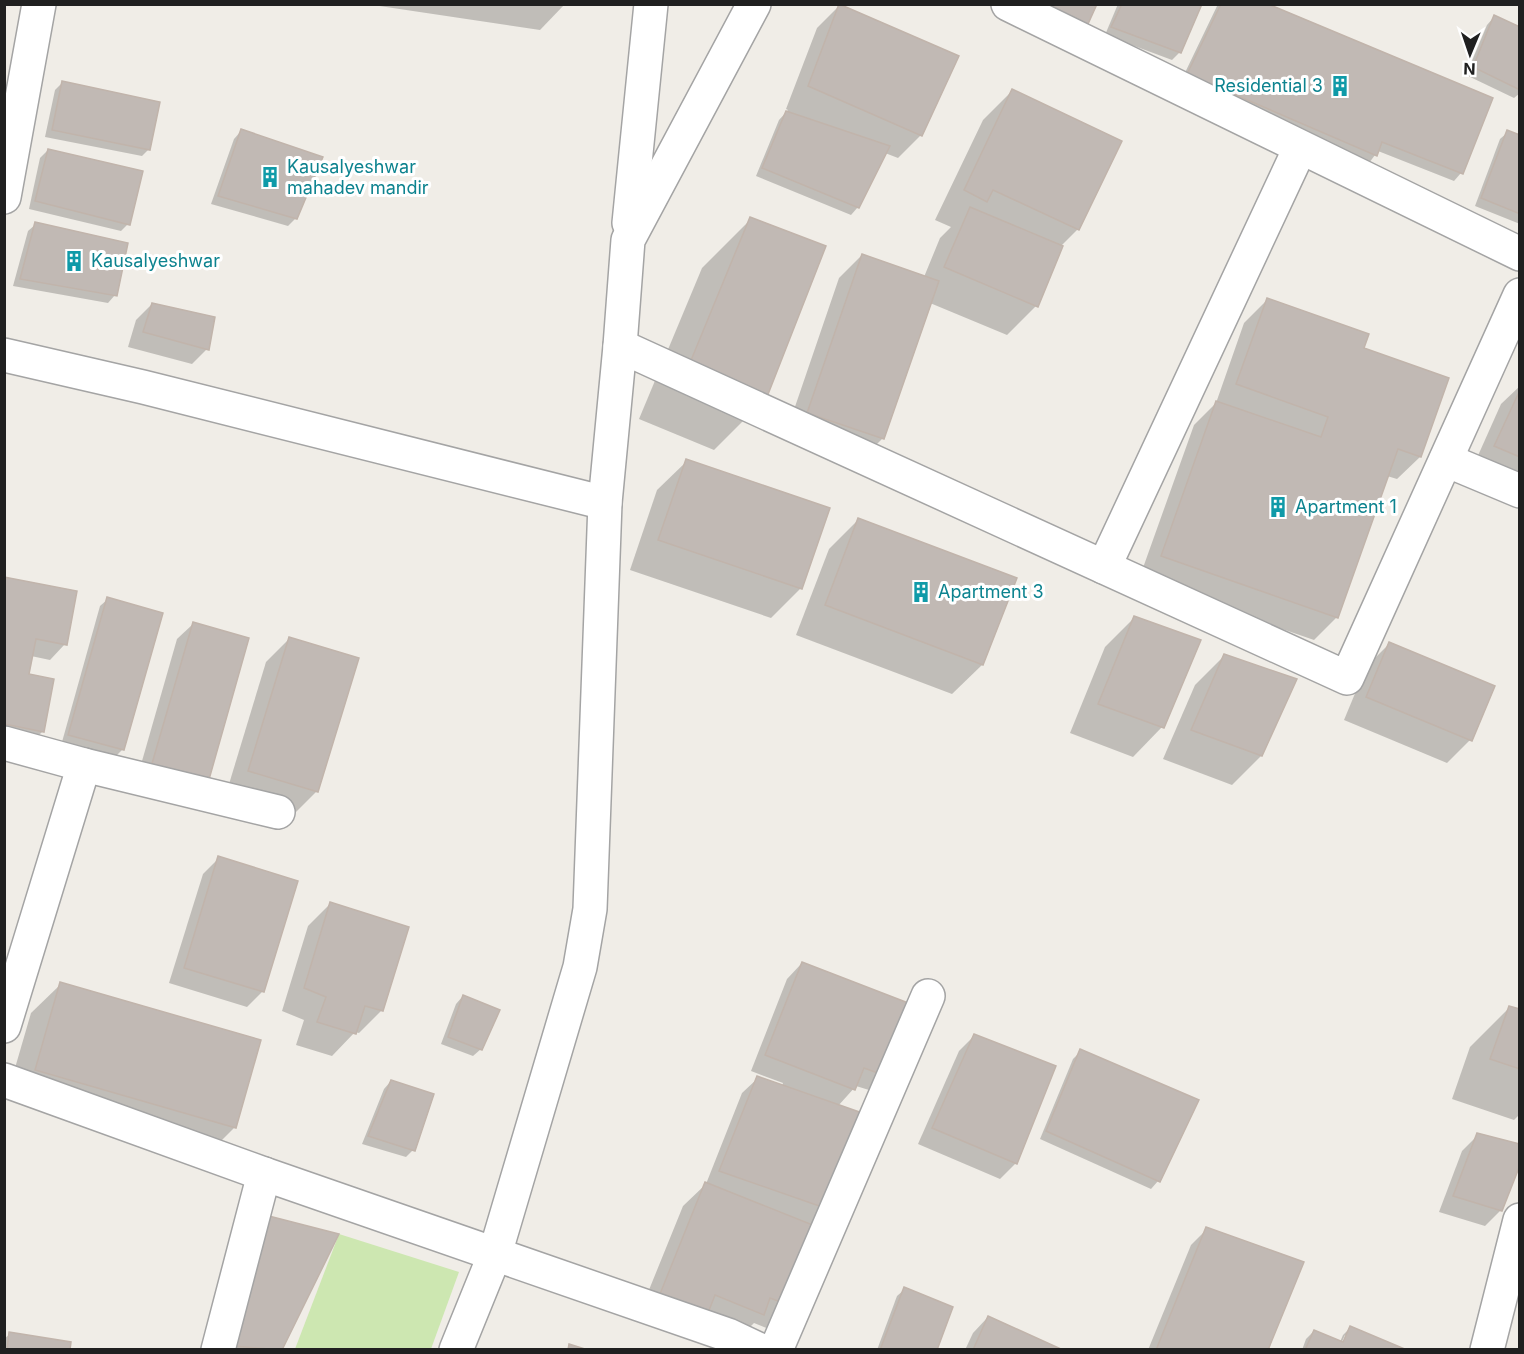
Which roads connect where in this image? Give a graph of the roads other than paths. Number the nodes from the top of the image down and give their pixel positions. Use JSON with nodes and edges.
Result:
{"nodes":[{"id":1,"x":39,"y":4,"type":"edge"},
{"id":2,"x":651,"y":4,"type":"edge"},
{"id":3,"x":754,"y":4,"type":"edge"},
{"id":4,"x":1008,"y":4,"type":"edge"},
{"id":5,"x":1300,"y":148,"type":"junction"},
{"id":6,"x":4,"y":197,"type":"edge"},
{"id":7,"x":628,"y":240,"type":"junction"},
{"id":8,"x":1520,"y":254,"type":"edge"},
{"id":9,"x":1520,"y":295,"type":"edge"},
{"id":10,"x":620,"y":346,"type":"junction"},
{"id":11,"x":4,"y":355,"type":"edge"},
{"id":12,"x":1446,"y":460,"type":"junction"},
{"id":13,"x":1520,"y":491,"type":"edge"},
{"id":14,"x":605,"y":503,"type":"junction"},
{"id":15,"x":1104,"y":567,"type":"junction"},
{"id":16,"x":4,"y":743,"type":"edge"},
{"id":17,"x":84,"y":765,"type":"junction"},
{"id":18,"x":278,"y":812,"type":"dead end"},
{"id":19,"x":928,"y":996,"type":"dead end"},
{"id":20,"x":4,"y":1026,"type":"edge"},
{"id":21,"x":4,"y":1080,"type":"edge"},
{"id":22,"x":264,"y":1174,"type":"junction"},
{"id":23,"x":1520,"y":1220,"type":"edge"},
{"id":24,"x":495,"y":1254,"type":"junction"},
{"id":25,"x":218,"y":1350,"type":"edge"},
{"id":26,"x":456,"y":1350,"type":"edge"},
{"id":27,"x":760,"y":1350,"type":"edge"},
{"id":28,"x":776,"y":1350,"type":"edge"},
{"id":29,"x":1487,"y":1350,"type":"edge"}],
"edges":[{"from":1,"to":6,"type":"street"},
{"from":2,"to":7,"type":"street"},
{"from":3,"to":7,"type":"street"},
{"from":4,"to":5,"type":"street"},
{"from":5,"to":8,"type":"street"},
{"from":5,"to":15,"type":"street"},
{"from":7,"to":10,"type":"street"},
{"from":9,"to":12,"type":"street"},
{"from":10,"to":14,"type":"street"},
{"from":10,"to":15,"type":"street"},
{"from":11,"to":14,"type":"street"},
{"from":12,"to":13,"type":"street"},
{"from":12,"to":15,"type":"street"},
{"from":14,"to":24,"type":"street"},
{"from":16,"to":17,"type":"street"},
{"from":17,"to":18,"type":"street"},
{"from":17,"to":20,"type":"street"},
{"from":19,"to":28,"type":"street"},
{"from":21,"to":22,"type":"street"},
{"from":22,"to":24,"type":"street"},
{"from":22,"to":25,"type":"street"},
{"from":23,"to":29,"type":"street"},
{"from":24,"to":26,"type":"street"},
{"from":24,"to":27,"type":"street"}]}
